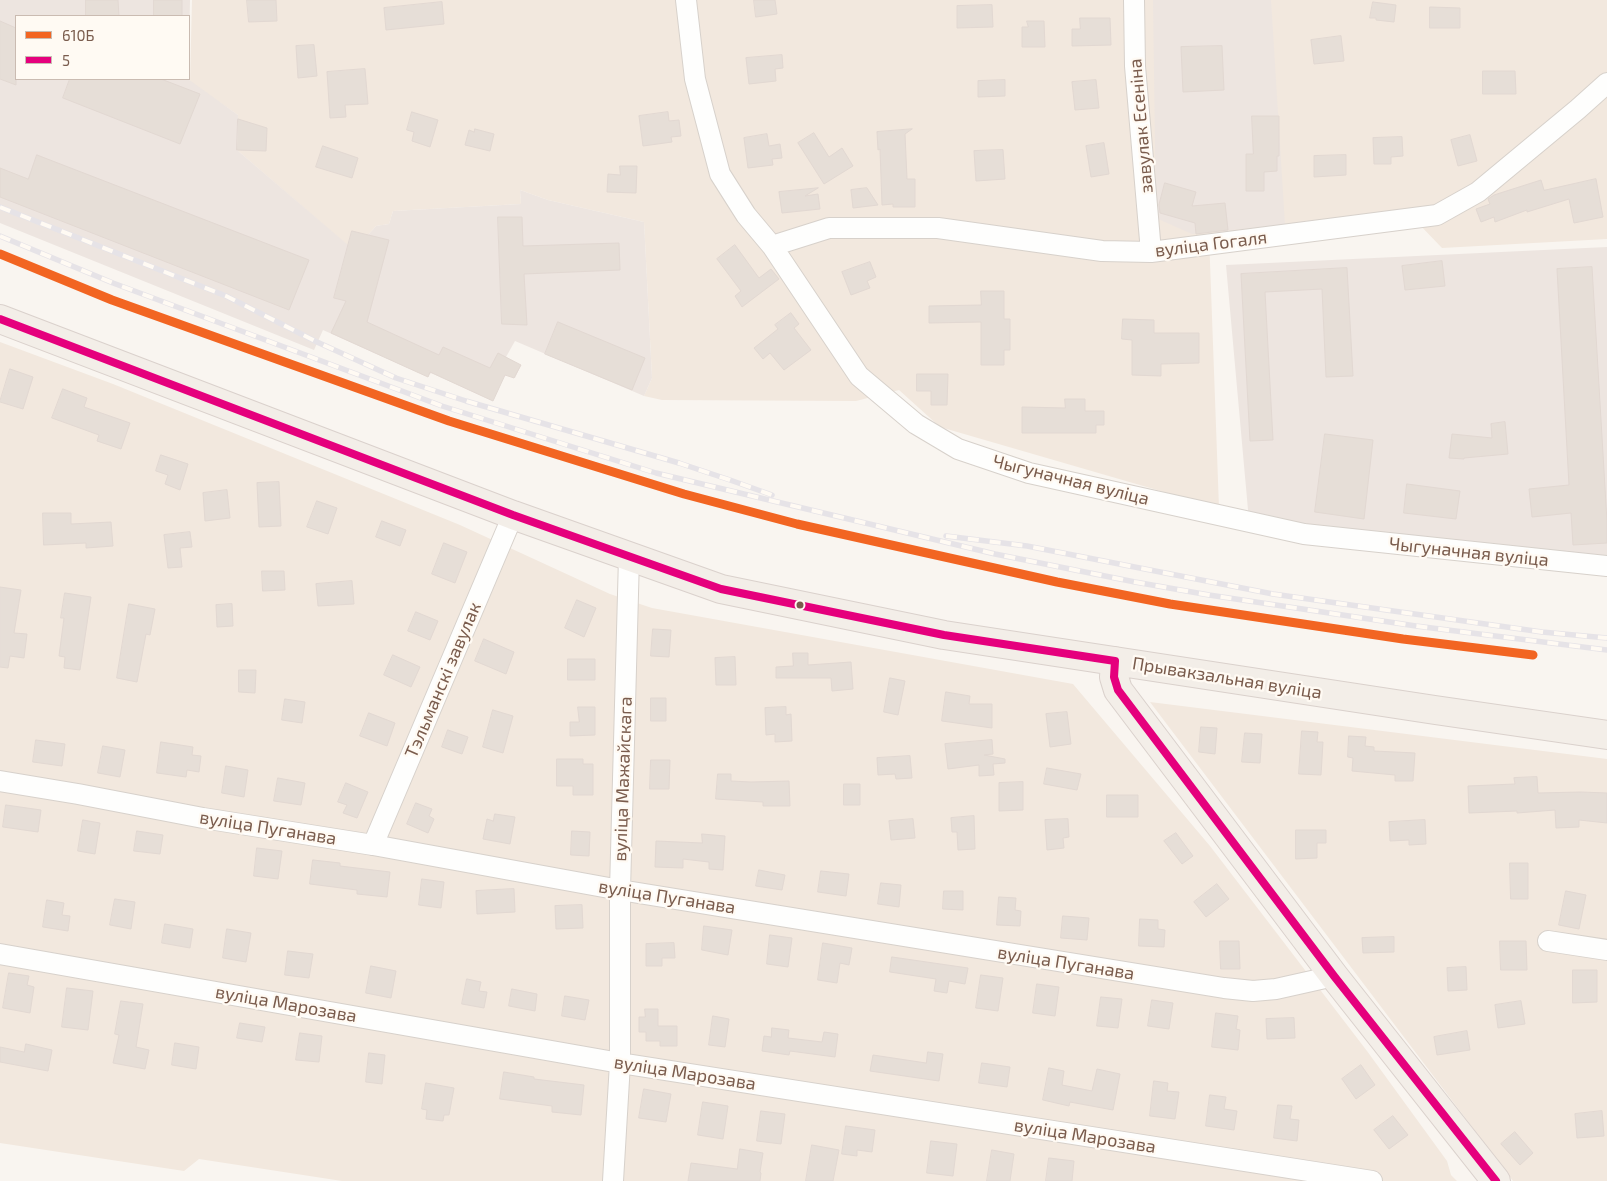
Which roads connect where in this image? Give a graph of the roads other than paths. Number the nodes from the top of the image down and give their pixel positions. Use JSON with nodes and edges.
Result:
{"nodes":[{"id":1,"x":686,"y":0,"type":"edge"},
{"id":2,"x":1134,"y":0,"type":"edge"},
{"id":3,"x":1605,"y":87,"type":"edge"},
{"id":4,"x":772,"y":246,"type":"junction"},
{"id":5,"x":1152,"y":252,"type":"junction"},
{"id":6,"x":0,"y":319,"type":"edge"},
{"id":7,"x":513,"y":515,"type":"junction"},
{"id":8,"x":629,"y":557,"type":"junction"},
{"id":9,"x":1607,"y":566,"type":"edge"},
{"id":10,"x":1115,"y":660,"type":"junction"},
{"id":11,"x":1607,"y":735,"type":"edge"},
{"id":12,"x":0,"y":781,"type":"edge"},
{"id":13,"x":373,"y":845,"type":"junction"},
{"id":14,"x":620,"y":890,"type":"junction"},
{"id":15,"x":1548,"y":941,"type":"dead end"},
{"id":16,"x":1607,"y":950,"type":"edge"},
{"id":17,"x":0,"y":954,"type":"edge"},
{"id":18,"x":1334,"y":976,"type":"junction"},
{"id":19,"x":620,"y":1063,"type":"junction"},
{"id":20,"x":613,"y":1181,"type":"edge"},
{"id":21,"x":1372,"y":1181,"type":"edge"},
{"id":22,"x":1496,"y":1181,"type":"edge"}],
"edges":[{"from":1,"to":4,"type":"street","name":"Чыгуначная вуліца"},
{"from":2,"to":5,"type":"street","name":"завулак Есеніна"},
{"from":3,"to":5,"type":"street","name":"вуліца Гогаля"},
{"from":4,"to":5,"type":"street","name":"вуліца Гогаля"},
{"from":4,"to":9,"type":"street","name":"Чыгуначная вуліца"},
{"from":6,"to":7,"type":"main road","name":"Прывакзальная вуліца"},
{"from":7,"to":8,"type":"main road","name":"Прывакзальная вуліца"},
{"from":7,"to":13,"type":"street","name":"Тэльманскі завулак"},
{"from":8,"to":10,"type":"main road","name":"Прывакзальная вуліца"},
{"from":8,"to":14,"type":"street","name":"вуліца Мажайскага"},
{"from":10,"to":11,"type":"main road","name":"Прывакзальная вуліца"},
{"from":10,"to":18,"type":"main road"},
{"from":12,"to":13,"type":"street","name":"вуліца Пуганава"},
{"from":13,"to":14,"type":"street","name":"вуліца Пуганава"},
{"from":14,"to":18,"type":"street","name":"вуліца Пуганава"},
{"from":14,"to":19,"type":"street","name":"вуліца Мажайскага"},
{"from":15,"to":16,"type":"street"},
{"from":17,"to":19,"type":"street","name":"вуліца Марозава"},
{"from":18,"to":22,"type":"main road"},
{"from":19,"to":20,"type":"street","name":"вуліца Мажайскага"},
{"from":19,"to":21,"type":"street","name":"вуліца Марозава"}]}
